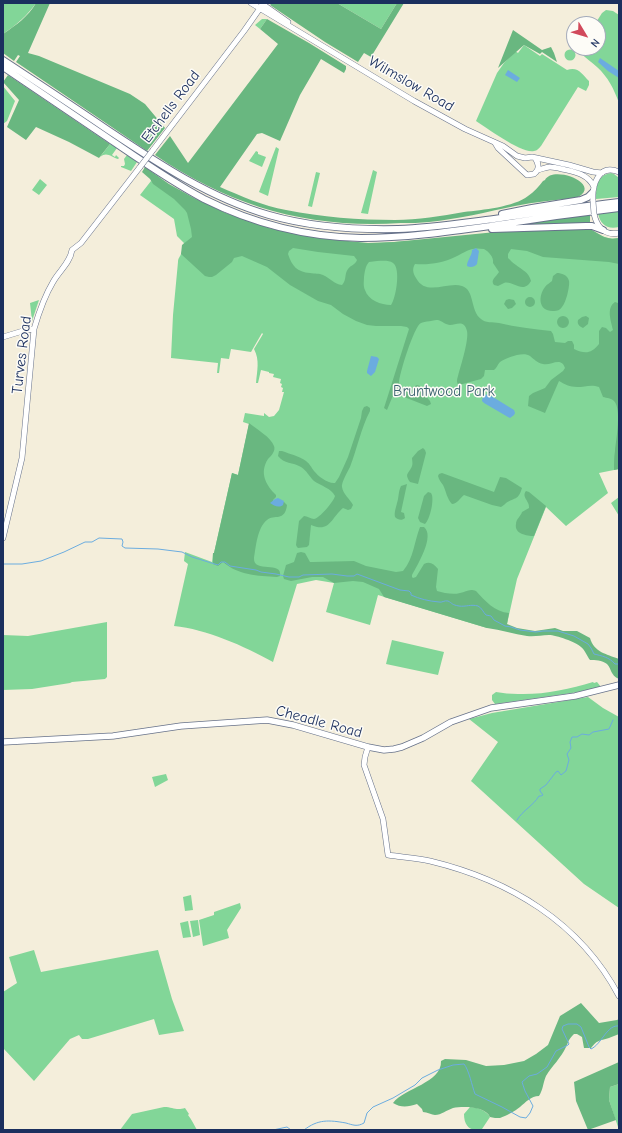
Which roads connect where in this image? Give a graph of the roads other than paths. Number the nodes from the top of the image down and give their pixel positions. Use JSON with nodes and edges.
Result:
{"nodes":[{"id":1,"x":251,"y":3,"type":"edge"},
{"id":2,"x":263,"y":7,"type":"edge"},
{"id":3,"x":245,"y":29,"type":"junction"},
{"id":4,"x":3,"y":60,"type":"edge"},
{"id":5,"x":3,"y":67,"type":"edge"},
{"id":6,"x":495,"y":143,"type":"junction"},
{"id":7,"x":525,"y":158,"type":"junction"},
{"id":8,"x":535,"y":158,"type":"junction"},
{"id":9,"x":522,"y":170,"type":"junction"},
{"id":10,"x":538,"y":170,"type":"junction"},
{"id":11,"x":619,"y":172,"type":"edge"},
{"id":12,"x":602,"y":173,"type":"junction"},
{"id":13,"x":593,"y":190,"type":"junction"},
{"id":14,"x":116,"y":197,"type":"joint"},
{"id":15,"x":619,"y":202,"type":"edge"},
{"id":16,"x":619,"y":208,"type":"edge"},
{"id":17,"x":458,"y":227,"type":"junction"},
{"id":18,"x":603,"y":230,"type":"junction"},
{"id":19,"x":619,"y":233,"type":"edge"},
{"id":20,"x":34,"y":329,"type":"junction"},
{"id":21,"x":3,"y":337,"type":"edge"},
{"id":22,"x":3,"y":538,"type":"edge"},
{"id":23,"x":619,"y":685,"type":"edge"},
{"id":24,"x":3,"y":742,"type":"edge"},
{"id":25,"x":368,"y":747,"type":"junction"},
{"id":26,"x":619,"y":996,"type":"edge"}],
"edges":[{"from":1,"to":2,"type":"street","name":"Wilmslow Road"},
{"from":1,"to":3,"type":"street"},
{"from":2,"to":3,"type":"street","name":"Etchells Road"},
{"from":2,"to":6,"type":"street","name":"Wilmslow Road"},
{"from":3,"to":14,"type":"street","name":"Etchells Road","bridge":true},
{"from":4,"to":17,"type":"highway"},
{"from":5,"to":17,"type":"highway"},
{"from":6,"to":7,"type":"street","name":"Wilmslow Road"},
{"from":6,"to":9,"type":"street","name":"Wilmslow Road"},
{"from":7,"to":8,"type":"street"},
{"from":7,"to":9,"type":"street"},
{"from":8,"to":10,"type":"street"},
{"from":8,"to":12,"type":"street"},
{"from":9,"to":10,"type":"street"},
{"from":10,"to":13,"type":"street"},
{"from":11,"to":12,"type":"street"},
{"from":12,"to":13,"type":"street"},
{"from":13,"to":17,"type":"highway"},
{"from":13,"to":18,"type":"street","bridge":true},
{"from":14,"to":20,"type":"street","name":"Turves Road"},
{"from":15,"to":17,"type":"highway"},
{"from":16,"to":17,"type":"highway"},
{"from":17,"to":18,"type":"highway"},
{"from":18,"to":19,"type":"street"},
{"from":20,"to":21,"type":"street"},
{"from":20,"to":22,"type":"street","name":"Turves Road"},
{"from":23,"to":25,"type":"main road","name":"Cheadle Road"},
{"from":24,"to":25,"type":"main road","name":"Cheadle Road"},
{"from":25,"to":26,"type":"street"}]}
